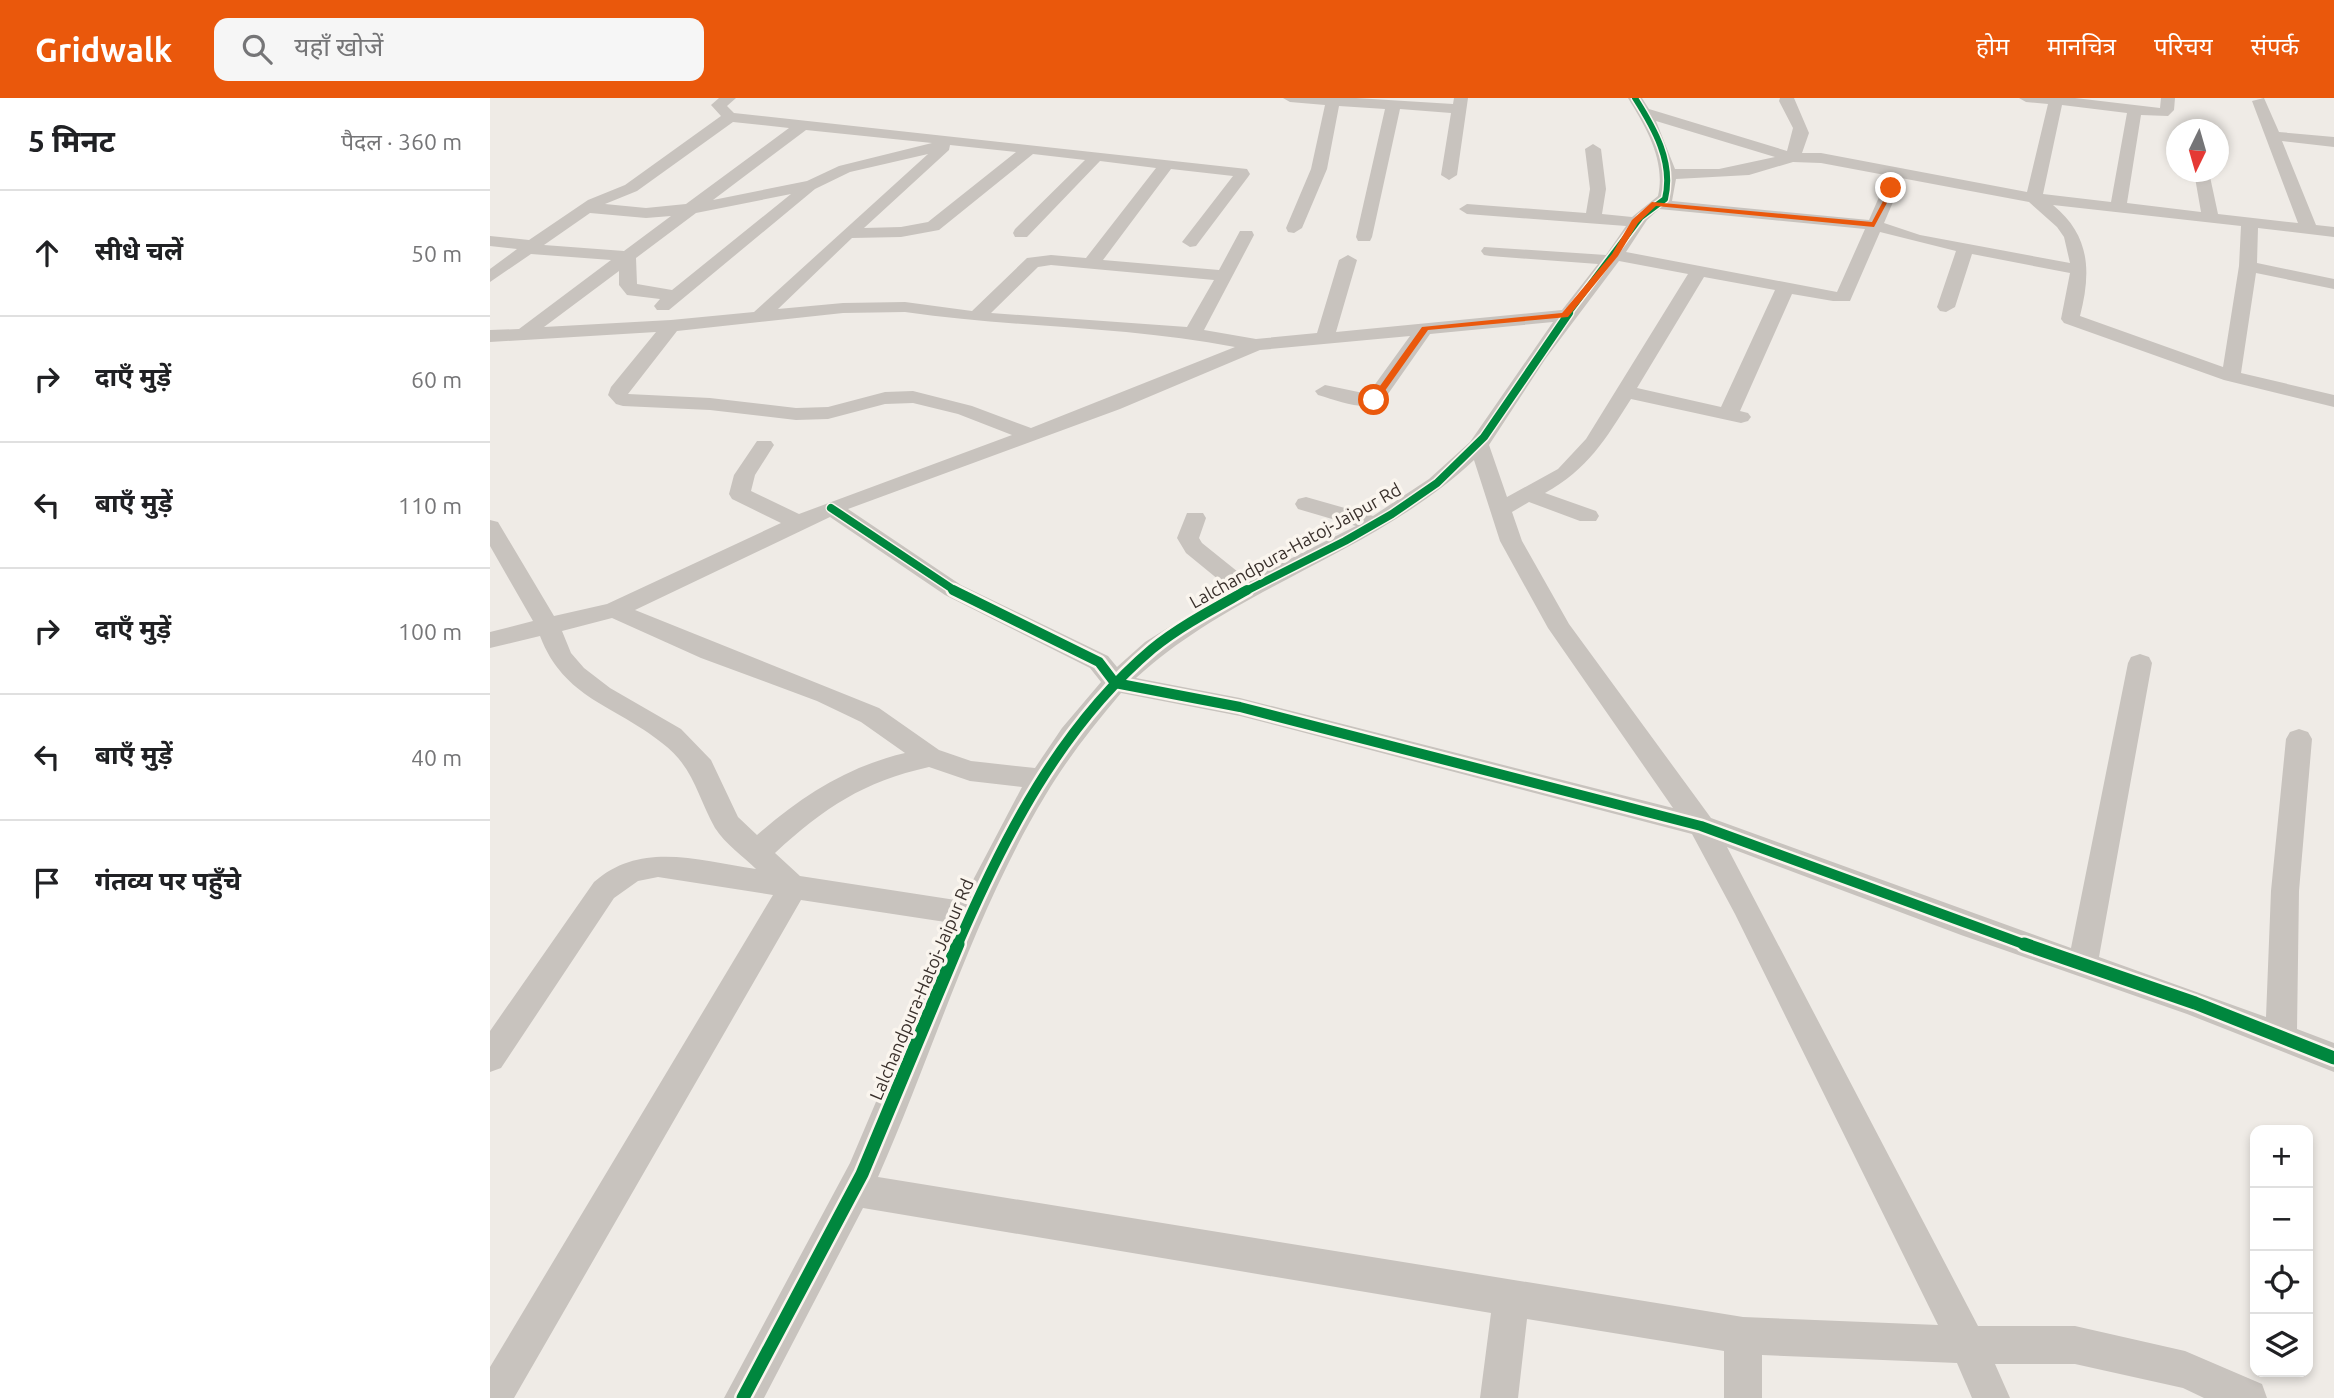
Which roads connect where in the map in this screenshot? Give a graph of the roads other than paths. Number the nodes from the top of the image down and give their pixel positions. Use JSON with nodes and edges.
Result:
{"nodes":[{"id":1,"x":729,"y":98,"type":"edge"},
{"id":2,"x":1290,"y":98,"type":"edge"},
{"id":3,"x":1787,"y":98,"type":"edge"},
{"id":4,"x":2026,"y":98,"type":"edge"},
{"id":5,"x":2168,"y":98,"type":"edge"},
{"id":6,"x":2056,"y":100,"type":"junction"},
{"id":7,"x":2259,"y":101,"type":"dead end"},
{"id":8,"x":1333,"y":102,"type":"junction"},
{"id":9,"x":1371,"y":102,"type":"edge"},
{"id":10,"x":1460,"y":104,"type":"edge"},
{"id":11,"x":1639,"y":105,"type":"edge"},
{"id":12,"x":1393,"y":107,"type":"junction"},
{"id":13,"x":2134,"y":112,"type":"junction"},
{"id":14,"x":730,"y":117,"type":"junction"},
{"id":15,"x":804,"y":123,"type":"junction"},
{"id":16,"x":879,"y":131,"type":"junction"},
{"id":17,"x":2272,"y":136,"type":"junction"},
{"id":18,"x":2334,"y":142,"type":"edge"},
{"id":19,"x":948,"y":143,"type":"junction"},
{"id":20,"x":1031,"y":148,"type":"junction"},
{"id":21,"x":1592,"y":149,"type":"dead end"},
{"id":22,"x":1098,"y":155,"type":"junction"},
{"id":23,"x":1792,"y":157,"type":"junction"},
{"id":24,"x":1168,"y":163,"type":"junction"},
{"id":25,"x":1449,"y":175,"type":"dead end"},
{"id":26,"x":2204,"y":182,"type":"edge"},
{"id":27,"x":812,"y":185,"type":"junction"},
{"id":28,"x":1891,"y":188,"type":"dead end"},
{"id":29,"x":1663,"y":190,"type":"junction"},
{"id":30,"x":2034,"y":198,"type":"junction"},
{"id":31,"x":2118,"y":206,"type":"junction"},
{"id":32,"x":585,"y":208,"type":"junction"},
{"id":33,"x":690,"y":209,"type":"junction"},
{"id":34,"x":1467,"y":209,"type":"dead end"},
{"id":35,"x":2210,"y":216,"type":"junction"},
{"id":36,"x":1593,"y":218,"type":"junction"},
{"id":37,"x":1635,"y":222,"type":"junction"},
{"id":38,"x":2250,"y":222,"type":"junction"},
{"id":39,"x":1874,"y":225,"type":"junction"},
{"id":40,"x":1294,"y":228,"type":"dead end"},
{"id":41,"x":2309,"y":229,"type":"junction"},
{"id":42,"x":2334,"y":232,"type":"edge"},
{"id":43,"x":848,"y":233,"type":"junction"},
{"id":44,"x":1021,"y":233,"type":"dead end"},
{"id":45,"x":1246,"y":235,"type":"dead end"},
{"id":46,"x":1364,"y":237,"type":"dead end"},
{"id":47,"x":490,"y":241,"type":"edge"},
{"id":48,"x":1191,"y":242,"type":"dead end"},
{"id":49,"x":530,"y":247,"type":"junction"},
{"id":50,"x":1965,"y":249,"type":"junction"},
{"id":51,"x":1490,"y":251,"type":"dead end"},
{"id":52,"x":627,"y":256,"type":"junction"},
{"id":53,"x":1620,"y":258,"type":"junction"},
{"id":54,"x":1348,"y":260,"type":"dead end"},
{"id":55,"x":1090,"y":265,"type":"junction"},
{"id":56,"x":2248,"y":266,"type":"junction"},
{"id":57,"x":2081,"y":270,"type":"junction"},
{"id":58,"x":1699,"y":271,"type":"junction"},
{"id":59,"x":1224,"y":275,"type":"junction"},
{"id":60,"x":490,"y":278,"type":"edge"},
{"id":61,"x":2334,"y":284,"type":"edge"},
{"id":62,"x":1786,"y":287,"type":"junction"},
{"id":63,"x":676,"y":296,"type":"junction"},
{"id":64,"x":1946,"y":307,"type":"dead end"},
{"id":65,"x":1565,"y":315,"type":"junction"},
{"id":66,"x":976,"y":317,"type":"junction"},
{"id":67,"x":758,"y":318,"type":"junction"},
{"id":68,"x":635,"y":327,"type":"junction"},
{"id":69,"x":671,"y":327,"type":"junction"},
{"id":70,"x":1425,"y":328,"type":"junction"},
{"id":71,"x":526,"y":332,"type":"junction"},
{"id":72,"x":1192,"y":332,"type":"junction"},
{"id":73,"x":490,"y":335,"type":"edge"},
{"id":74,"x":1324,"y":340,"type":"junction"},
{"id":75,"x":1256,"y":345,"type":"junction"},
{"id":76,"x":2231,"y":376,"type":"junction"},
{"id":77,"x":1325,"y":391,"type":"dead end"},
{"id":78,"x":1623,"y":391,"type":"junction"},
{"id":79,"x":2334,"y":401,"type":"edge"},
{"id":80,"x":1030,"y":435,"type":"junction"},
{"id":81,"x":1479,"y":444,"type":"junction"},
{"id":82,"x":764,"y":445,"type":"dead end"},
{"id":83,"x":1529,"y":495,"type":"junction"},
{"id":84,"x":1306,"y":504,"type":"dead end"},
{"id":85,"x":831,"y":508,"type":"junction"},
{"id":86,"x":1500,"y":509,"type":"junction"},
{"id":87,"x":1588,"y":516,"type":"dead end"},
{"id":88,"x":1195,"y":518,"type":"dead end"},
{"id":89,"x":799,"y":523,"type":"junction"},
{"id":90,"x":1375,"y":524,"type":"junction"},
{"id":91,"x":490,"y":527,"type":"edge"},
{"id":92,"x":1246,"y":590,"type":"junction"},
{"id":93,"x":614,"y":610,"type":"junction"},
{"id":94,"x":548,"y":626,"type":"junction"},
{"id":95,"x":490,"y":640,"type":"edge"},
{"id":96,"x":2140,"y":663,"type":"dead end"},
{"id":97,"x":1115,"y":683,"type":"junction"},
{"id":98,"x":2299,"y":738,"type":"dead end"},
{"id":99,"x":930,"y":757,"type":"junction"},
{"id":100,"x":1040,"y":779,"type":"junction"},
{"id":101,"x":1701,"y":826,"type":"junction"},
{"id":102,"x":755,"y":854,"type":"junction"},
{"id":103,"x":793,"y":887,"type":"junction"},
{"id":104,"x":970,"y":914,"type":"junction"},
{"id":105,"x":2083,"y":964,"type":"junction"},
{"id":106,"x":2281,"y":1035,"type":"junction"},
{"id":107,"x":490,"y":1058,"type":"edge"},
{"id":108,"x":2334,"y":1058,"type":"edge"},
{"id":109,"x":853,"y":1190,"type":"junction"},
{"id":110,"x":1511,"y":1297,"type":"junction"},
{"id":111,"x":1743,"y":1336,"type":"junction"},
{"id":112,"x":1968,"y":1345,"type":"junction"},
{"id":113,"x":493,"y":1398,"type":"edge"},
{"id":114,"x":743,"y":1398,"type":"edge"},
{"id":115,"x":1499,"y":1398,"type":"edge"},
{"id":116,"x":1743,"y":1398,"type":"edge"},
{"id":117,"x":1991,"y":1398,"type":"edge"},
{"id":118,"x":2248,"y":1398,"type":"edge"}],
"edges":[{"from":1,"to":14,"type":"street"},
{"from":2,"to":8,"type":"street"},
{"from":3,"to":23,"type":"street"},
{"from":4,"to":6,"type":"street"},
{"from":5,"to":13,"type":"street"},
{"from":6,"to":13,"type":"street"},
{"from":6,"to":30,"type":"street"},
{"from":7,"to":17,"type":"street"},
{"from":8,"to":9,"type":"street"},
{"from":8,"to":40,"type":"street"},
{"from":9,"to":12,"type":"street"},
{"from":10,"to":12,"type":"street"},
{"from":10,"to":25,"type":"street"},
{"from":11,"to":23,"type":"street"},
{"from":11,"to":29,"type":"street"},
{"from":12,"to":46,"type":"street"},
{"from":13,"to":31,"type":"street"},
{"from":14,"to":15,"type":"street"},
{"from":14,"to":32,"type":"street"},
{"from":15,"to":16,"type":"street"},
{"from":15,"to":33,"type":"street"},
{"from":16,"to":19,"type":"street"},
{"from":16,"to":27,"type":"street"},
{"from":17,"to":18,"type":"street"},
{"from":17,"to":41,"type":"street"},
{"from":19,"to":20,"type":"street"},
{"from":19,"to":27,"type":"street"},
{"from":19,"to":43,"type":"street"},
{"from":20,"to":22,"type":"street"},
{"from":20,"to":43,"type":"street"},
{"from":21,"to":36,"type":"street"},
{"from":22,"to":24,"type":"street"},
{"from":22,"to":44,"type":"street"},
{"from":23,"to":29,"type":"street"},
{"from":23,"to":30,"type":"street"},
{"from":24,"to":48,"type":"street"},
{"from":24,"to":55,"type":"street"},
{"from":26,"to":35,"type":"street"},
{"from":27,"to":33,"type":"street"},
{"from":27,"to":63,"type":"street"},
{"from":28,"to":39,"type":"street"},
{"from":29,"to":37,"type":"street","name":"Lalchandpura-Hatoj-Jaipur Rd"},
{"from":29,"to":39,"type":"street"},
{"from":30,"to":31,"type":"street"},
{"from":30,"to":57,"type":"street"},
{"from":31,"to":35,"type":"street"},
{"from":32,"to":33,"type":"street"},
{"from":32,"to":49,"type":"street"},
{"from":33,"to":52,"type":"street"},
{"from":34,"to":36,"type":"street"},
{"from":35,"to":38,"type":"street"},
{"from":36,"to":37,"type":"street"},
{"from":37,"to":53,"type":"street","name":"Lalchandpura-Hatoj-Jaipur Rd"},
{"from":38,"to":41,"type":"street"},
{"from":38,"to":56,"type":"street"},
{"from":39,"to":50,"type":"street"},
{"from":39,"to":62,"type":"street"},
{"from":41,"to":42,"type":"street"},
{"from":43,"to":67,"type":"street"},
{"from":45,"to":59,"type":"street"},
{"from":47,"to":49,"type":"street"},
{"from":49,"to":52,"type":"street"},
{"from":49,"to":60,"type":"street"},
{"from":50,"to":57,"type":"street"},
{"from":50,"to":64,"type":"street"},
{"from":51,"to":53,"type":"street"},
{"from":52,"to":63,"type":"street"},
{"from":52,"to":71,"type":"street"},
{"from":53,"to":58,"type":"street"},
{"from":53,"to":65,"type":"street","name":"Lalchandpura-Hatoj-Jaipur Rd"},
{"from":54,"to":74,"type":"street"},
{"from":55,"to":59,"type":"street"},
{"from":55,"to":66,"type":"street"},
{"from":56,"to":61,"type":"street"},
{"from":56,"to":76,"type":"street"},
{"from":57,"to":76,"type":"street"},
{"from":58,"to":62,"type":"street"},
{"from":58,"to":78,"type":"street"},
{"from":59,"to":72,"type":"street"},
{"from":62,"to":78,"type":"street"},
{"from":63,"to":68,"type":"street"},
{"from":65,"to":70,"type":"street"},
{"from":65,"to":81,"type":"street","name":"Lalchandpura-Hatoj-Jaipur Rd"},
{"from":66,"to":67,"type":"street"},
{"from":66,"to":72,"type":"street"},
{"from":67,"to":69,"type":"street"},
{"from":68,"to":69,"type":"street"},
{"from":68,"to":71,"type":"street"},
{"from":69,"to":80,"type":"street"},
{"from":70,"to":74,"type":"street"},
{"from":70,"to":77,"type":"street"},
{"from":71,"to":73,"type":"street"},
{"from":72,"to":75,"type":"street"},
{"from":74,"to":75,"type":"street"},
{"from":75,"to":80,"type":"street"},
{"from":76,"to":79,"type":"street"},
{"from":78,"to":83,"type":"street"},
{"from":80,"to":85,"type":"street"},
{"from":81,"to":86,"type":"street"},
{"from":81,"to":90,"type":"street","name":"Lalchandpura-Hatoj-Jaipur Rd"},
{"from":82,"to":89,"type":"street"},
{"from":83,"to":86,"type":"street"},
{"from":83,"to":87,"type":"street"},
{"from":84,"to":90,"type":"street"},
{"from":85,"to":89,"type":"street"},
{"from":85,"to":97,"type":"street"},
{"from":86,"to":101,"type":"street"},
{"from":88,"to":92,"type":"street"},
{"from":89,"to":93,"type":"street"},
{"from":90,"to":92,"type":"street","name":"Lalchandpura-Hatoj-Jaipur Rd"},
{"from":91,"to":94,"type":"street"},
{"from":92,"to":97,"type":"street","name":"Lalchandpura-Hatoj-Jaipur Rd"},
{"from":93,"to":94,"type":"street"},
{"from":93,"to":99,"type":"street"},
{"from":94,"to":95,"type":"street"},
{"from":94,"to":102,"type":"street"},
{"from":96,"to":105,"type":"street"},
{"from":97,"to":100,"type":"street","name":"Lalchandpura-Hatoj-Jaipur Rd"},
{"from":97,"to":101,"type":"street"},
{"from":98,"to":106,"type":"street"},
{"from":99,"to":100,"type":"street"},
{"from":99,"to":102,"type":"street"},
{"from":100,"to":104,"type":"street","name":"Lalchandpura-Hatoj-Jaipur Rd"},
{"from":101,"to":105,"type":"street"},
{"from":101,"to":112,"type":"street"},
{"from":102,"to":103,"type":"street"},
{"from":103,"to":104,"type":"street"},
{"from":103,"to":107,"type":"street"},
{"from":103,"to":113,"type":"street"},
{"from":104,"to":109,"type":"street","name":"Lalchandpura-Hatoj-Jaipur Rd"},
{"from":105,"to":106,"type":"street"},
{"from":106,"to":108,"type":"street"},
{"from":109,"to":110,"type":"street"},
{"from":109,"to":114,"type":"street","name":"Lalchandpura-Hatoj-Jaipur Rd"},
{"from":110,"to":111,"type":"street"},
{"from":110,"to":115,"type":"street"},
{"from":111,"to":112,"type":"street"},
{"from":111,"to":116,"type":"street"},
{"from":112,"to":117,"type":"street"},
{"from":112,"to":118,"type":"street"}]}
